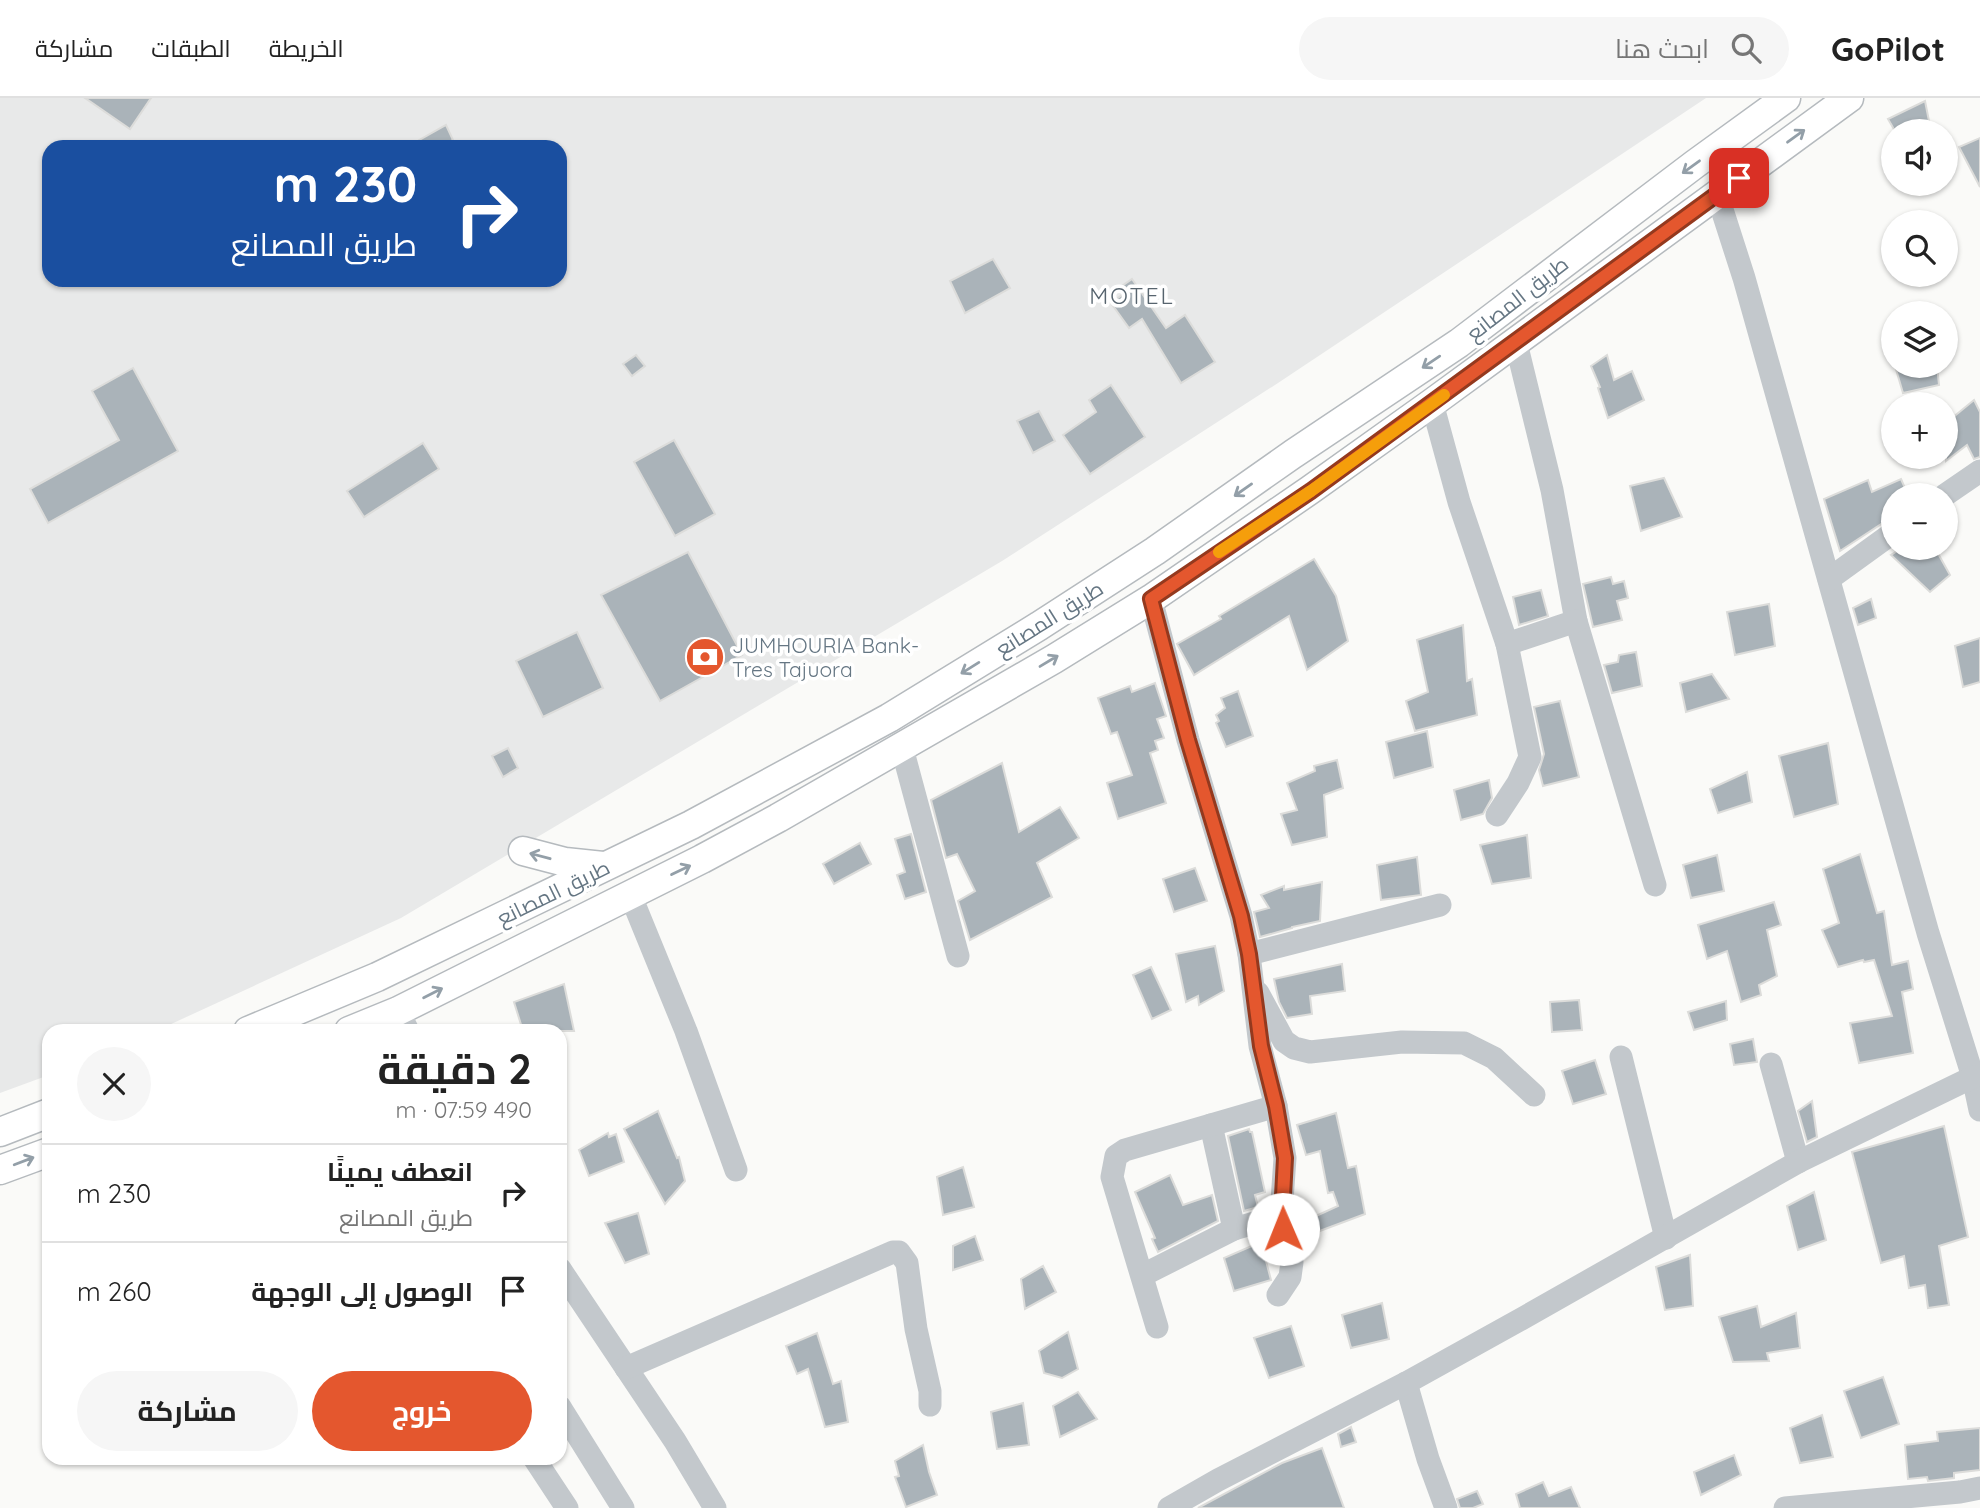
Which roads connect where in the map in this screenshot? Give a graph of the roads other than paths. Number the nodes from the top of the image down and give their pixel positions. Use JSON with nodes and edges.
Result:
{"nodes":[{"id":1,"x":1786,"y":98,"type":"edge"},
{"id":2,"x":1849,"y":98,"type":"edge"},
{"id":3,"x":1717,"y":194,"type":"junction"},
{"id":4,"x":1516,"y":342,"type":"junction"},
{"id":5,"x":1432,"y":403,"type":"junction"},
{"id":6,"x":1980,"y":471,"type":"edge"},
{"id":7,"x":1958,"y":486,"type":"edge"},
{"id":8,"x":1881,"y":541,"type":"edge"},
{"id":9,"x":1829,"y":579,"type":"junction"},
{"id":10,"x":1151,"y":599,"type":"junction"},
{"id":11,"x":1576,"y":621,"type":"junction"},
{"id":12,"x":1507,"y":643,"type":"junction"},
{"id":13,"x":902,"y":748,"type":"junction"},
{"id":14,"x":1497,"y":815,"type":"dead end"},
{"id":15,"x":523,"y":852,"type":"dead end"},
{"id":16,"x":606,"y":866,"type":"junction"},
{"id":17,"x":1656,"y":885,"type":"dead end"},
{"id":18,"x":631,"y":894,"type":"junction"},
{"id":19,"x":1440,"y":905,"type":"dead end"},
{"id":20,"x":1249,"y":954,"type":"junction"},
{"id":21,"x":958,"y":956,"type":"dead end"},
{"id":22,"x":1253,"y":984,"type":"junction"},
{"id":23,"x":403,"y":1021,"type":"edge"},
{"id":24,"x":265,"y":1024,"type":"edge"},
{"id":25,"x":1621,"y":1057,"type":"dead end"},
{"id":26,"x":1771,"y":1064,"type":"dead end"},
{"id":27,"x":1973,"y":1077,"type":"junction"},
{"id":28,"x":1534,"y":1095,"type":"dead end"},
{"id":29,"x":1276,"y":1106,"type":"junction"},
{"id":30,"x":1980,"y":1110,"type":"edge"},
{"id":31,"x":42,"y":1117,"type":"edge"},
{"id":32,"x":1211,"y":1125,"type":"junction"},
{"id":33,"x":0,"y":1132,"type":"edge"},
{"id":34,"x":42,"y":1155,"type":"edge"},
{"id":35,"x":1798,"y":1162,"type":"junction"},
{"id":36,"x":0,"y":1170,"type":"edge"},
{"id":37,"x":736,"y":1170,"type":"dead end"},
{"id":38,"x":1282,"y":1215,"type":"junction"},
{"id":39,"x":1234,"y":1229,"type":"junction"},
{"id":40,"x":1666,"y":1238,"type":"junction"},
{"id":41,"x":1143,"y":1275,"type":"junction"},
{"id":42,"x":567,"y":1280,"type":"edge"},
{"id":43,"x":1278,"y":1295,"type":"dead end"},
{"id":44,"x":1157,"y":1326,"type":"dead end"},
{"id":45,"x":626,"y":1368,"type":"junction"},
{"id":46,"x":1406,"y":1382,"type":"junction"},
{"id":47,"x":930,"y":1405,"type":"dead end"},
{"id":48,"x":567,"y":1418,"type":"edge"},
{"id":49,"x":539,"y":1465,"type":"edge"},
{"id":50,"x":1980,"y":1488,"type":"edge"},
{"id":51,"x":567,"y":1508,"type":"edge"},
{"id":52,"x":623,"y":1508,"type":"edge"},
{"id":53,"x":715,"y":1508,"type":"edge"},
{"id":54,"x":1169,"y":1508,"type":"edge"},
{"id":55,"x":1446,"y":1508,"type":"edge"},
{"id":56,"x":1785,"y":1508,"type":"edge"}],
"edges":[{"from":1,"to":16,"type":"main road","name":"طريق المصانع","one_way":true},
{"from":3,"to":2,"type":"main road","name":"طريق المصانع","one_way":true},
{"from":3,"to":4,"type":"main road","name":"طريق المصانع"},
{"from":3,"to":9,"type":"street"},
{"from":4,"to":5,"type":"main road","name":"طريق المصانع"},
{"from":4,"to":11,"type":"street"},
{"from":5,"to":10,"type":"main road","name":"طريق المصانع"},
{"from":5,"to":12,"type":"street"},
{"from":6,"to":7,"type":"street"},
{"from":8,"to":9,"type":"street"},
{"from":9,"to":27,"type":"street"},
{"from":13,"to":10,"type":"main road","name":"طريق المصانع","one_way":true},
{"from":10,"to":20,"type":"street"},
{"from":11,"to":12,"type":"street"},
{"from":11,"to":17,"type":"street"},
{"from":12,"to":14,"type":"street"},
{"from":18,"to":13,"type":"main road","name":"طريق المصانع","one_way":true},
{"from":13,"to":21,"type":"street"},
{"from":16,"to":15,"type":"main road","one_way":true},
{"from":16,"to":24,"type":"main road","name":"طريق المصانع"},
{"from":23,"to":18,"type":"main road","name":"طريق المصانع","one_way":true},
{"from":18,"to":37,"type":"street"},
{"from":19,"to":20,"type":"street"},
{"from":20,"to":22,"type":"street"},
{"from":22,"to":28,"type":"street"},
{"from":22,"to":29,"type":"street"},
{"from":25,"to":40,"type":"street"},
{"from":26,"to":35,"type":"street"},
{"from":27,"to":30,"type":"street"},
{"from":27,"to":35,"type":"street"},
{"from":29,"to":32,"type":"street"},
{"from":29,"to":38,"type":"street"},
{"from":31,"to":33,"type":"main road"},
{"from":32,"to":39,"type":"street"},
{"from":32,"to":41,"type":"street"},
{"from":36,"to":34,"type":"main road","one_way":true},
{"from":35,"to":40,"type":"street"},
{"from":38,"to":39,"type":"street"},
{"from":38,"to":43,"type":"street"},
{"from":39,"to":41,"type":"street"},
{"from":40,"to":46,"type":"street"},
{"from":41,"to":44,"type":"street"},
{"from":42,"to":45,"type":"street"},
{"from":45,"to":47,"type":"street"},
{"from":45,"to":53,"type":"street"},
{"from":46,"to":54,"type":"street"},
{"from":46,"to":55,"type":"street"},
{"from":48,"to":52,"type":"street"},
{"from":49,"to":51,"type":"street"},
{"from":50,"to":56,"type":"street"}]}
